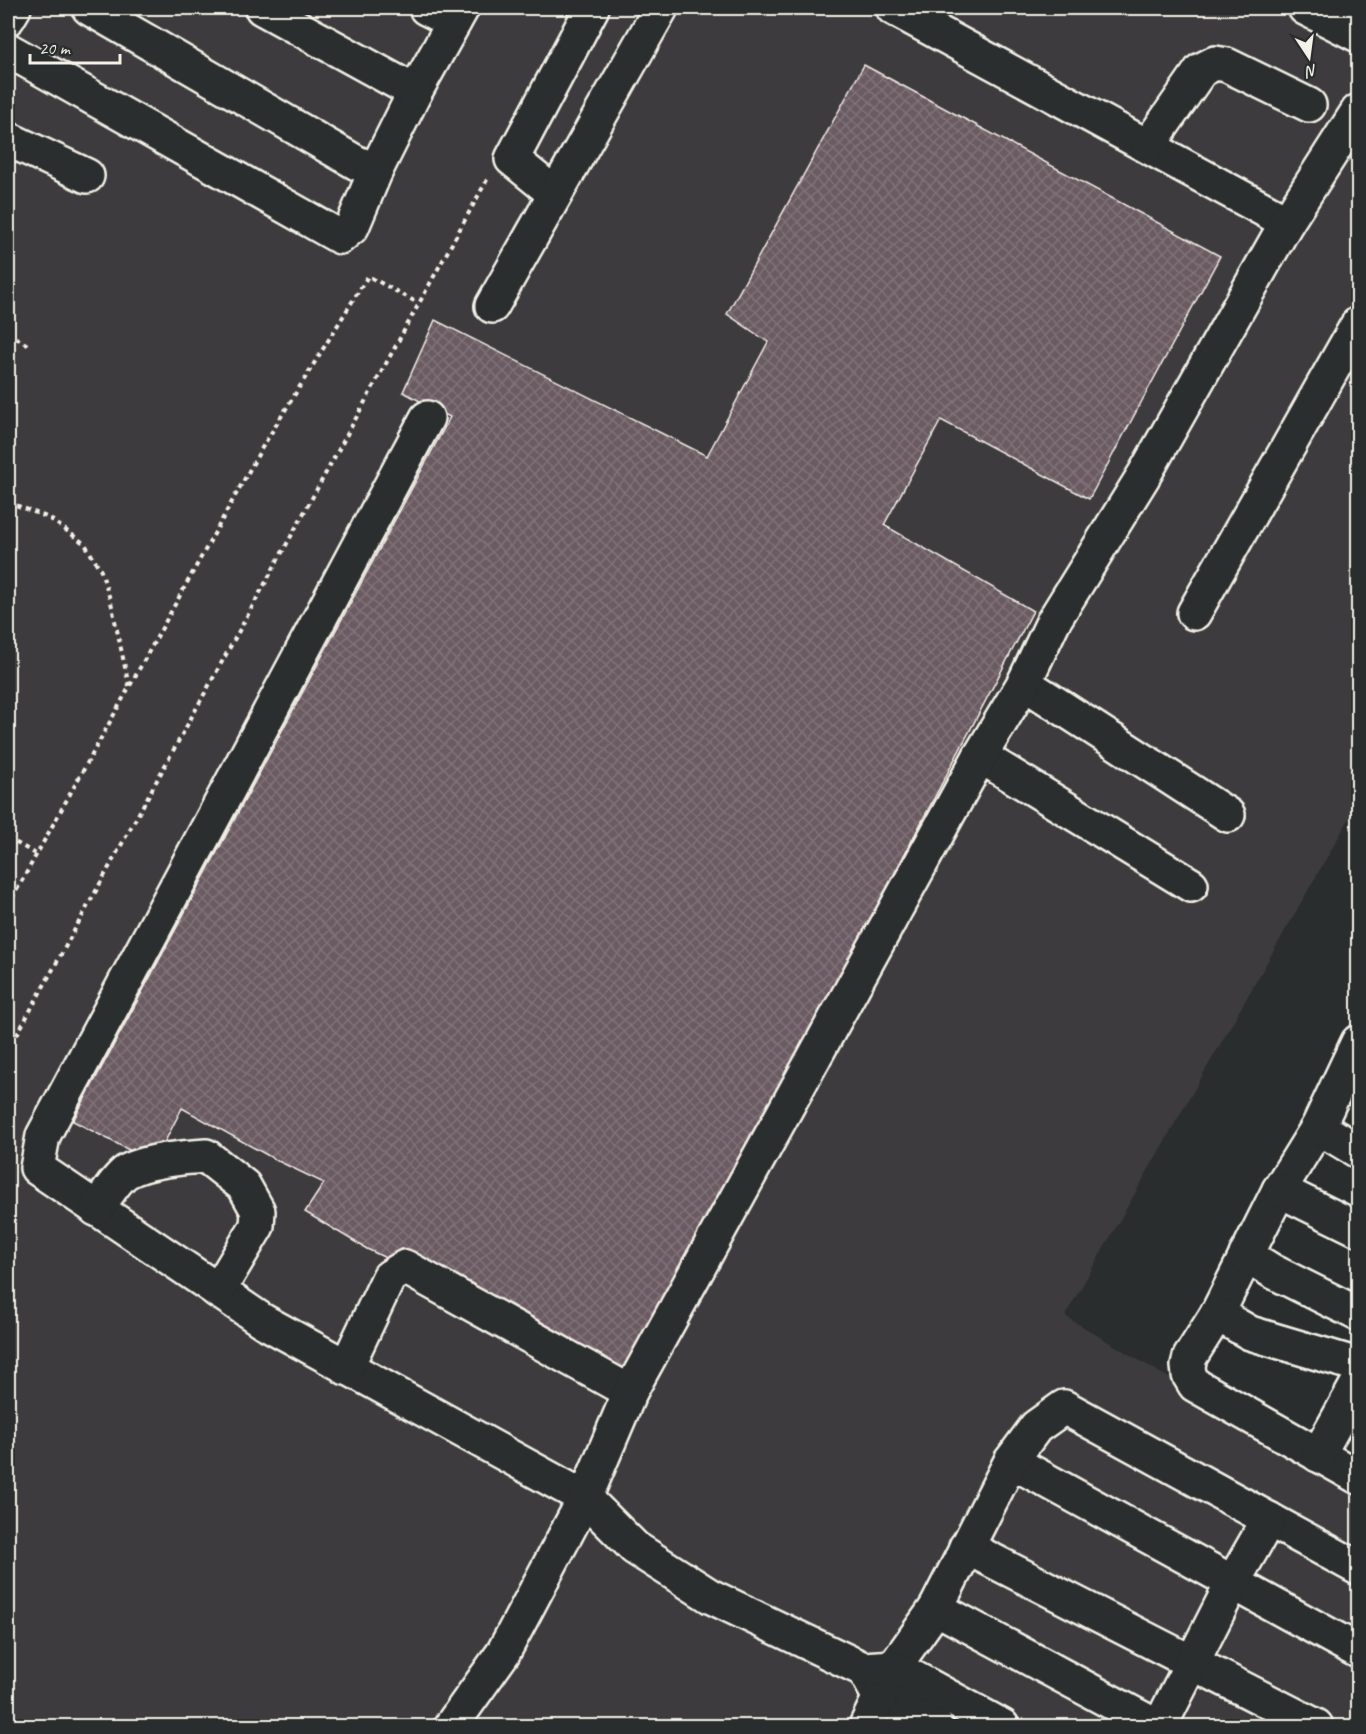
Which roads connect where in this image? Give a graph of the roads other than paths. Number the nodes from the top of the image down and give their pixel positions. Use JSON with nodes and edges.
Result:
{"nodes":[{"id":1,"x":14,"y":8,"type":"edge"},
{"id":2,"x":89,"y":8,"type":"edge"},
{"id":3,"x":262,"y":8,"type":"edge"},
{"id":4,"x":591,"y":8,"type":"edge"},
{"id":5,"x":660,"y":8,"type":"edge"},
{"id":6,"x":893,"y":8,"type":"edge"},
{"id":7,"x":1305,"y":8,"type":"edge"},
{"id":8,"x":447,"y":12,"type":"edge"},
{"id":9,"x":8,"y":18,"type":"edge"},
{"id":10,"x":1359,"y":35,"type":"edge"},
{"id":11,"x":8,"y":50,"type":"edge"},
{"id":12,"x":415,"y":92,"type":"junction"},
{"id":13,"x":1309,"y":105,"type":"dead end"},
{"id":14,"x":1359,"y":111,"type":"edge"},
{"id":15,"x":8,"y":139,"type":"edge"},
{"id":16,"x":1148,"y":146,"type":"junction"},
{"id":17,"x":1349,"y":146,"type":"edge"},
{"id":18,"x":376,"y":170,"type":"junction"},
{"id":19,"x":87,"y":176,"type":"dead end"},
{"id":20,"x":555,"y":194,"type":"junction"},
{"id":21,"x":1287,"y":222,"type":"junction"},
{"id":22,"x":492,"y":306,"type":"dead end"},
{"id":23,"x":1359,"y":324,"type":"edge"},
{"id":24,"x":427,"y":418,"type":"dead end"},
{"id":25,"x":1194,"y":613,"type":"dead end"},
{"id":26,"x":1024,"y":683,"type":"junction"},
{"id":27,"x":980,"y":756,"type":"junction"},
{"id":28,"x":1228,"y":814,"type":"dead end"},
{"id":29,"x":1191,"y":885,"type":"dead end"},
{"id":30,"x":1356,"y":1053,"type":"edge"},
{"id":31,"x":1318,"y":1127,"type":"junction"},
{"id":32,"x":1359,"y":1151,"type":"edge"},
{"id":33,"x":1279,"y":1190,"type":"junction"},
{"id":34,"x":96,"y":1209,"type":"junction"},
{"id":35,"x":1359,"y":1229,"type":"edge"},
{"id":36,"x":1246,"y":1255,"type":"junction"},
{"id":37,"x":218,"y":1291,"type":"junction"},
{"id":38,"x":1217,"y":1314,"type":"junction"},
{"id":39,"x":1359,"y":1314,"type":"edge"},
{"id":40,"x":1359,"y":1365,"type":"edge"},
{"id":41,"x":346,"y":1368,"type":"junction"},
{"id":42,"x":1359,"y":1383,"type":"edge"},
{"id":43,"x":630,"y":1392,"type":"junction"},
{"id":44,"x":1318,"y":1455,"type":"junction"},
{"id":45,"x":1011,"y":1461,"type":"junction"},
{"id":46,"x":1359,"y":1477,"type":"edge"},
{"id":47,"x":585,"y":1498,"type":"junction"},
{"id":48,"x":1269,"y":1519,"type":"junction"},
{"id":49,"x":966,"y":1547,"type":"junction"},
{"id":50,"x":1359,"y":1568,"type":"edge"},
{"id":51,"x":1233,"y":1582,"type":"junction"},
{"id":52,"x":936,"y":1608,"type":"junction"},
{"id":53,"x":1359,"y":1651,"type":"edge"},
{"id":54,"x":1193,"y":1663,"type":"junction"},
{"id":55,"x":879,"y":1677,"type":"junction"},
{"id":56,"x":451,"y":1726,"type":"edge"},
{"id":57,"x":866,"y":1726,"type":"edge"},
{"id":58,"x":936,"y":1726,"type":"edge"},
{"id":59,"x":1002,"y":1726,"type":"edge"},
{"id":60,"x":1158,"y":1726,"type":"edge"},
{"id":61,"x":1316,"y":1726,"type":"edge"}],
"edges":[{"from":1,"to":9,"type":"lane"},
{"from":2,"to":18,"type":"lane"},
{"from":3,"to":12,"type":"lane"},
{"from":4,"to":20,"type":"lane"},
{"from":5,"to":20,"type":"lane"},
{"from":6,"to":16,"type":"lane"},
{"from":7,"to":10,"type":"lane"},
{"from":8,"to":12,"type":"lane"},
{"from":11,"to":18,"type":"lane"},
{"from":12,"to":18,"type":"lane"},
{"from":13,"to":16,"type":"lane"},
{"from":14,"to":17,"type":"lane"},
{"from":15,"to":19,"type":"lane"},
{"from":16,"to":21,"type":"lane"},
{"from":17,"to":21,"type":"lane"},
{"from":20,"to":22,"type":"lane"},
{"from":21,"to":26,"type":"lane"},
{"from":23,"to":25,"type":"lane"},
{"from":24,"to":34,"type":"lane"},
{"from":26,"to":27,"type":"lane"},
{"from":26,"to":28,"type":"lane"},
{"from":27,"to":29,"type":"lane"},
{"from":27,"to":43,"type":"lane"},
{"from":30,"to":31,"type":"lane"},
{"from":31,"to":32,"type":"lane"},
{"from":31,"to":33,"type":"lane"},
{"from":33,"to":35,"type":"lane"},
{"from":33,"to":36,"type":"lane"},
{"from":34,"to":37,"type":"lane"},
{"from":34,"to":37,"type":"lane"},
{"from":36,"to":38,"type":"lane"},
{"from":36,"to":39,"type":"lane"},
{"from":37,"to":41,"type":"lane"},
{"from":38,"to":40,"type":"lane"},
{"from":38,"to":44,"type":"lane"},
{"from":41,"to":43,"type":"lane"},
{"from":41,"to":47,"type":"lane"},
{"from":42,"to":44,"type":"lane"},
{"from":43,"to":47,"type":"lane"},
{"from":44,"to":46,"type":"lane"},
{"from":45,"to":48,"type":"lane"},
{"from":45,"to":49,"type":"lane"},
{"from":45,"to":51,"type":"lane"},
{"from":47,"to":55,"type":"lane"},
{"from":47,"to":56,"type":"lane"},
{"from":48,"to":50,"type":"lane"},
{"from":48,"to":51,"type":"lane"},
{"from":49,"to":52,"type":"lane"},
{"from":49,"to":54,"type":"lane"},
{"from":51,"to":53,"type":"lane"},
{"from":51,"to":54,"type":"lane"},
{"from":52,"to":55,"type":"lane"},
{"from":52,"to":60,"type":"lane"},
{"from":54,"to":60,"type":"lane"},
{"from":54,"to":61,"type":"lane"},
{"from":55,"to":57,"type":"lane"},
{"from":55,"to":58,"type":"lane"},
{"from":55,"to":59,"type":"lane"}]}
